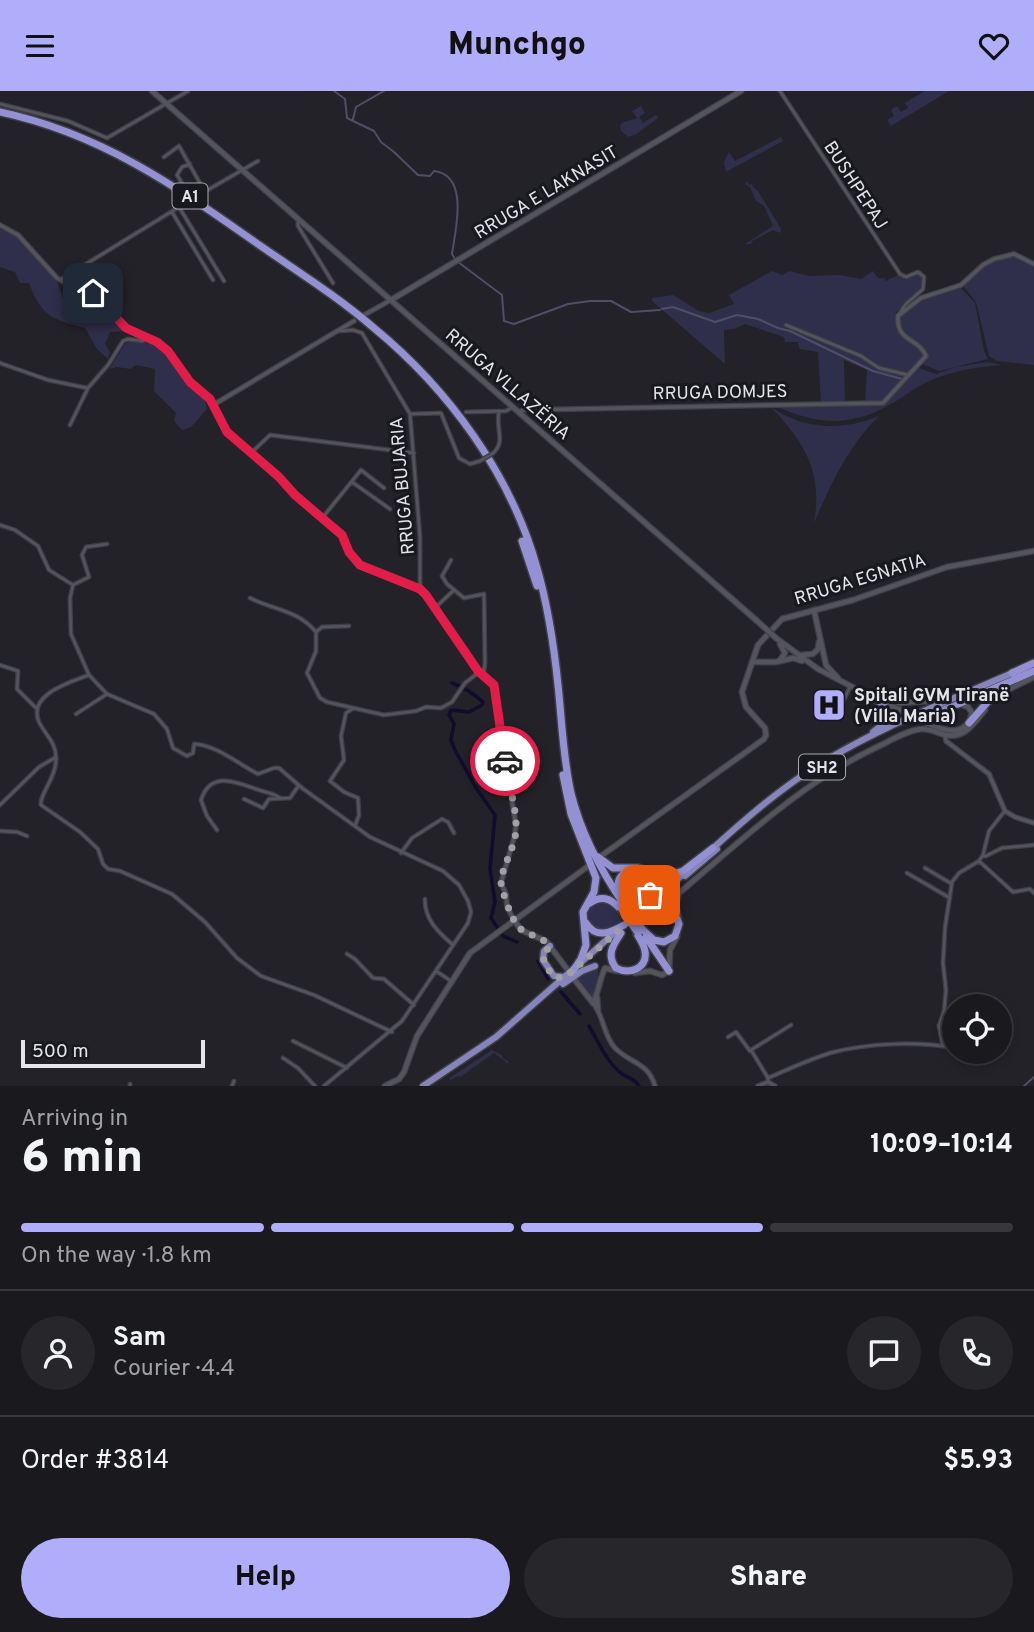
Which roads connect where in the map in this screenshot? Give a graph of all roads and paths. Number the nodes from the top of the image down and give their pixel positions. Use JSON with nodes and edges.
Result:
{"nodes":[{"id":1,"x":152,"y":91,"type":"edge"},
{"id":2,"x":188,"y":91,"type":"edge"},
{"id":3,"x":741,"y":91,"type":"edge"},
{"id":4,"x":780,"y":91,"type":"edge"},
{"id":5,"x":0,"y":104,"type":"edge"},
{"id":6,"x":167,"y":104,"type":"junction"},
{"id":7,"x":0,"y":114,"type":"edge"},
{"id":8,"x":164,"y":157,"type":"dead end"},
{"id":9,"x":258,"y":160,"type":"dead end"},
{"id":10,"x":190,"y":164,"type":"junction"},
{"id":11,"x":242,"y":169,"type":"junction"},
{"id":12,"x":205,"y":192,"type":"junction"},
{"id":13,"x":172,"y":212,"type":"junction"},
{"id":14,"x":298,"y":219,"type":"junction"},
{"id":15,"x":0,"y":225,"type":"edge"},
{"id":16,"x":1034,"y":264,"type":"edge"},
{"id":17,"x":60,"y":279,"type":"junction"},
{"id":18,"x":213,"y":280,"type":"dead end"},
{"id":19,"x":224,"y":281,"type":"dead end"},
{"id":20,"x":333,"y":283,"type":"dead end"},
{"id":21,"x":391,"y":300,"type":"junction"},
{"id":22,"x":364,"y":315,"type":"dead end"},
{"id":23,"x":898,"y":316,"type":"junction"},
{"id":24,"x":354,"y":321,"type":"dead end"},
{"id":25,"x":786,"y":325,"type":"dead end"},
{"id":26,"x":338,"y":331,"type":"junction"},
{"id":27,"x":149,"y":338,"type":"junction"},
{"id":28,"x":0,"y":363,"type":"edge"},
{"id":29,"x":911,"y":376,"type":"junction"},
{"id":30,"x":88,"y":388,"type":"junction"},
{"id":31,"x":213,"y":405,"type":"junction"},
{"id":32,"x":513,"y":408,"type":"junction"},
{"id":33,"x":499,"y":411,"type":"junction"},
{"id":34,"x":466,"y":412,"type":"dead end"},
{"id":35,"x":519,"y":413,"type":"junction"},
{"id":36,"x":410,"y":414,"type":"junction"},
{"id":37,"x":70,"y":425,"type":"dead end"},
{"id":38,"x":251,"y":453,"type":"junction"},
{"id":39,"x":414,"y":453,"type":"junction"},
{"id":40,"x":352,"y":482,"type":"junction"},
{"id":41,"x":384,"y":488,"type":"dead end"},
{"id":42,"x":390,"y":509,"type":"dead end"},
{"id":43,"x":323,"y":517,"type":"junction"},
{"id":44,"x":0,"y":524,"type":"edge"},
{"id":45,"x":107,"y":544,"type":"dead end"},
{"id":46,"x":1034,"y":551,"type":"edge"},
{"id":47,"x":451,"y":560,"type":"dead end"},
{"id":48,"x":73,"y":585,"type":"junction"},
{"id":49,"x":420,"y":589,"type":"junction"},
{"id":50,"x":453,"y":590,"type":"junction"},
{"id":51,"x":250,"y":598,"type":"dead end"},
{"id":52,"x":435,"y":608,"type":"junction"},
{"id":53,"x":821,"y":608,"type":"junction"},
{"id":54,"x":812,"y":610,"type":"junction"},
{"id":55,"x":803,"y":613,"type":"junction"},
{"id":56,"x":814,"y":618,"type":"junction"},
{"id":57,"x":349,"y":626,"type":"dead end"},
{"id":58,"x":316,"y":632,"type":"junction"},
{"id":59,"x":777,"y":639,"type":"junction"},
{"id":60,"x":794,"y":652,"type":"junction"},
{"id":61,"x":756,"y":661,"type":"junction"},
{"id":62,"x":1034,"y":663,"type":"edge"},
{"id":63,"x":810,"y":664,"type":"junction"},
{"id":64,"x":0,"y":665,"type":"edge"},
{"id":65,"x":1034,"y":671,"type":"edge"},
{"id":66,"x":480,"y":673,"type":"junction"},
{"id":67,"x":1012,"y":673,"type":"joint"},
{"id":68,"x":89,"y":675,"type":"junction"},
{"id":69,"x":1034,"y":677,"type":"edge"},
{"id":70,"x":1006,"y":684,"type":"junction"},
{"id":71,"x":850,"y":687,"type":"junction"},
{"id":72,"x":1000,"y":691,"type":"junction"},
{"id":73,"x":864,"y":693,"type":"junction"},
{"id":74,"x":107,"y":694,"type":"junction"},
{"id":75,"x":965,"y":694,"type":"junction"},
{"id":76,"x":842,"y":704,"type":"dead end"},
{"id":77,"x":958,"y":704,"type":"junction"},
{"id":78,"x":354,"y":708,"type":"junction"},
{"id":79,"x":38,"y":709,"type":"junction"},
{"id":80,"x":76,"y":714,"type":"dead end"},
{"id":81,"x":969,"y":723,"type":"junction"},
{"id":82,"x":945,"y":735,"type":"junction"},
{"id":83,"x":867,"y":738,"type":"junction"},
{"id":84,"x":56,"y":757,"type":"junction"},
{"id":85,"x":299,"y":785,"type":"junction"},
{"id":86,"x":281,"y":798,"type":"junction"},
{"id":87,"x":244,"y":799,"type":"dead end"},
{"id":88,"x":0,"y":804,"type":"edge"},
{"id":89,"x":1005,"y":811,"type":"junction"},
{"id":90,"x":576,"y":816,"type":"junction"},
{"id":91,"x":1034,"y":823,"type":"edge"},
{"id":92,"x":355,"y":825,"type":"junction"},
{"id":93,"x":217,"y":830,"type":"dead end"},
{"id":94,"x":0,"y":831,"type":"edge"},
{"id":95,"x":454,"y":833,"type":"dead end"},
{"id":96,"x":27,"y":836,"type":"dead end"},
{"id":97,"x":1034,"y":845,"type":"edge"},
{"id":98,"x":713,"y":848,"type":"junction"},
{"id":99,"x":401,"y":853,"type":"junction"},
{"id":100,"x":601,"y":856,"type":"dead end"},
{"id":101,"x":983,"y":856,"type":"junction"},
{"id":102,"x":979,"y":860,"type":"junction"},
{"id":103,"x":587,"y":867,"type":"dead end"},
{"id":104,"x":925,"y":868,"type":"dead end"},
{"id":105,"x":907,"y":873,"type":"dead end"},
{"id":106,"x":952,"y":884,"type":"junction"},
{"id":107,"x":1034,"y":894,"type":"edge"},
{"id":108,"x":950,"y":898,"type":"junction"},
{"id":109,"x":425,"y":899,"type":"dead end"},
{"id":110,"x":623,"y":907,"type":"junction"},
{"id":111,"x":514,"y":920,"type":"junction"},
{"id":112,"x":630,"y":921,"type":"junction"},
{"id":113,"x":640,"y":932,"type":"junction"},
{"id":114,"x":453,"y":945,"type":"junction"},
{"id":115,"x":550,"y":946,"type":"junction"},
{"id":116,"x":347,"y":954,"type":"dead end"},
{"id":117,"x":595,"y":966,"type":"junction"},
{"id":118,"x":609,"y":967,"type":"junction"},
{"id":119,"x":436,"y":971,"type":"junction"},
{"id":120,"x":667,"y":972,"type":"junction"},
{"id":121,"x":571,"y":973,"type":"junction"},
{"id":122,"x":600,"y":979,"type":"junction"},
{"id":123,"x":451,"y":981,"type":"junction"},
{"id":124,"x":559,"y":986,"type":"junction"},
{"id":125,"x":597,"y":993,"type":"junction"},
{"id":126,"x":944,"y":994,"type":"edge"},
{"id":127,"x":588,"y":998,"type":"junction"},
{"id":128,"x":593,"y":1003,"type":"junction"},
{"id":129,"x":414,"y":1005,"type":"junction"},
{"id":130,"x":598,"y":1010,"type":"junction"},
{"id":131,"x":942,"y":1016,"type":"edge"},
{"id":132,"x":791,"y":1025,"type":"dead end"},
{"id":133,"x":392,"y":1033,"type":"junction"},
{"id":134,"x":728,"y":1037,"type":"dead end"},
{"id":135,"x":293,"y":1041,"type":"dead end"},
{"id":136,"x":942,"y":1041,"type":"edge"},
{"id":137,"x":942,"y":1046,"type":"edge"},
{"id":138,"x":750,"y":1051,"type":"junction"},
{"id":139,"x":283,"y":1058,"type":"dead end"},
{"id":140,"x":347,"y":1068,"type":"junction"},
{"id":141,"x":768,"y":1080,"type":"junction"},
{"id":142,"x":234,"y":1081,"type":"dead end"},
{"id":143,"x":232,"y":1086,"type":"edge"},
{"id":144,"x":315,"y":1086,"type":"edge"},
{"id":145,"x":324,"y":1086,"type":"edge"},
{"id":146,"x":384,"y":1086,"type":"edge"},
{"id":147,"x":423,"y":1086,"type":"edge"},
{"id":148,"x":430,"y":1086,"type":"edge"},
{"id":149,"x":655,"y":1086,"type":"edge"},
{"id":150,"x":758,"y":1086,"type":"edge"},
{"id":151,"x":775,"y":1086,"type":"edge"}],
"edges":[{"from":1,"to":6,"type":"main road","name":"RRUGA VLLAZËRIA"},
{"from":2,"to":6,"type":"street"},
{"from":3,"to":21,"type":"main road","name":"RRUGA E LAKNASIT"},
{"from":4,"to":23,"type":"street","name":"BUSHPEPAJ"},
{"from":5,"to":6,"type":"street"},
{"from":6,"to":11,"type":"main road","name":"RRUGA VLLAZËRIA"},
{"from":7,"to":90,"type":"highway","number":"A1"},
{"from":7,"to":90,"type":"highway","number":"A1"},
{"from":8,"to":10,"type":"street"},
{"from":9,"to":11,"type":"street"},
{"from":10,"to":12,"type":"street"},
{"from":10,"to":12,"type":"street"},
{"from":11,"to":12,"type":"street"},
{"from":11,"to":14,"type":"main road","name":"RRUGA VLLAZËRIA"},
{"from":13,"to":17,"type":"street"},
{"from":13,"to":18,"type":"street"},
{"from":13,"to":19,"type":"street"},
{"from":14,"to":20,"type":"street"},
{"from":14,"to":21,"type":"main road","name":"RRUGA VLLAZËRIA"},
{"from":15,"to":17,"type":"street"},
{"from":16,"to":23,"type":"street"},
{"from":17,"to":27,"type":"street"},
{"from":21,"to":22,"type":"street","name":"RRUGA E LAKNASIT"},
{"from":21,"to":32,"type":"main road","name":"RRUGA VLLAZËRIA"},
{"from":23,"to":29,"type":"street"},
{"from":24,"to":26,"type":"street"},
{"from":25,"to":29,"type":"street"},
{"from":26,"to":31,"type":"street"},
{"from":26,"to":36,"type":"street","name":"RRUGA BUJARIA"},
{"from":27,"to":30,"type":"street"},
{"from":27,"to":31,"type":"street"},
{"from":28,"to":30,"type":"street"},
{"from":29,"to":35,"type":"street","name":"RRUGA DOMJES"},
{"from":30,"to":37,"type":"street"},
{"from":31,"to":38,"type":"street"},
{"from":32,"to":33,"type":"street"},
{"from":32,"to":35,"type":"main road","name":"RRUGA VLLAZËRIA"},
{"from":33,"to":34,"type":"street"},
{"from":33,"to":36,"type":"street","bridge":true},
{"from":35,"to":59,"type":"main road","name":"RRUGA VLLAZËRIA","bridge":true},
{"from":36,"to":39,"type":"street","name":"RRUGA BUJARIA"},
{"from":38,"to":39,"type":"street"},
{"from":38,"to":43,"type":"street"},
{"from":39,"to":49,"type":"street","name":"RRUGA BUJARIA"},
{"from":40,"to":41,"type":"street"},
{"from":40,"to":42,"type":"street"},
{"from":40,"to":43,"type":"street"},
{"from":43,"to":49,"type":"street"},
{"from":44,"to":48,"type":"street"},
{"from":45,"to":48,"type":"street"},
{"from":46,"to":53,"type":"main road","name":"RRUGA EGNATIA"},
{"from":47,"to":50,"type":"street"},
{"from":48,"to":68,"type":"street"},
{"from":49,"to":52,"type":"street"},
{"from":50,"to":52,"type":"street"},
{"from":50,"to":66,"type":"street"},
{"from":51,"to":58,"type":"street"},
{"from":52,"to":66,"type":"street"},
{"from":53,"to":54,"type":"main road","name":"RRUGA EGNATIA"},
{"from":53,"to":56,"type":"main road"},
{"from":54,"to":55,"type":"main road","name":"RRUGA EGNATIA"},
{"from":54,"to":56,"type":"main road"},
{"from":55,"to":56,"type":"main road"},
{"from":55,"to":61,"type":"main road","name":"RRUGA EGNATIA"},
{"from":56,"to":60,"type":"main road"},
{"from":56,"to":71,"type":"main road"},
{"from":57,"to":58,"type":"street"},
{"from":58,"to":78,"type":"street"},
{"from":59,"to":60,"type":"main road","name":"RRUGA VLLAZËRIA"},
{"from":59,"to":61,"type":"main road"},
{"from":60,"to":63,"type":"main road","name":"RRUGA VLLAZËRIA"},
{"from":61,"to":63,"type":"main road"},
{"from":61,"to":100,"type":"main road"},
{"from":62,"to":67,"type":"highway","number":"SH2"},
{"from":63,"to":71,"type":"main road","name":"RRUGA VLLAZËRIA"},
{"from":64,"to":79,"type":"street"},
{"from":65,"to":70,"type":"highway","number":"SH2"},
{"from":66,"to":78,"type":"street"},
{"from":66,"to":111,"type":"street"},
{"from":67,"to":75,"type":"highway","number":"SH2"},
{"from":68,"to":74,"type":"street"},
{"from":68,"to":79,"type":"street"},
{"from":69,"to":72,"type":"main road"},
{"from":70,"to":72,"type":"highway"},
{"from":70,"to":77,"type":"highway","number":"SH2"},
{"from":71,"to":73,"type":"main road"},
{"from":71,"to":76,"type":"street"},
{"from":72,"to":81,"type":"highway"},
{"from":72,"to":82,"type":"main road"},
{"from":73,"to":75,"type":"main road"},
{"from":73,"to":81,"type":"main road","bridge":true},
{"from":73,"to":83,"type":"highway"},
{"from":74,"to":80,"type":"street"},
{"from":74,"to":85,"type":"street"},
{"from":75,"to":83,"type":"highway","number":"SH2"},
{"from":77,"to":81,"type":"main road"},
{"from":77,"to":112,"type":"highway","number":"SH2"},
{"from":78,"to":92,"type":"street"},
{"from":79,"to":84,"type":"street"},
{"from":82,"to":89,"type":"street"},
{"from":82,"to":120,"type":"main road"},
{"from":83,"to":98,"type":"highway","number":"SH2"},
{"from":84,"to":88,"type":"street"},
{"from":84,"to":133,"type":"street"},
{"from":85,"to":86,"type":"street"},
{"from":85,"to":92,"type":"street"},
{"from":86,"to":87,"type":"street"},
{"from":86,"to":93,"type":"street"},
{"from":89,"to":91,"type":"street"},
{"from":89,"to":101,"type":"street"},
{"from":90,"to":98,"type":"highway"},
{"from":90,"to":110,"type":"highway","number":"A1"},
{"from":90,"to":121,"type":"highway"},
{"from":92,"to":99,"type":"street"},
{"from":94,"to":96,"type":"street"},
{"from":95,"to":99,"type":"street"},
{"from":97,"to":101,"type":"street"},
{"from":98,"to":112,"type":"highway","number":"SH2"},
{"from":99,"to":114,"type":"street"},
{"from":101,"to":102,"type":"street"},
{"from":102,"to":106,"type":"street"},
{"from":102,"to":107,"type":"street"},
{"from":103,"to":111,"type":"main road"},
{"from":104,"to":106,"type":"street"},
{"from":105,"to":108,"type":"street"},
{"from":106,"to":108,"type":"street"},
{"from":108,"to":126,"type":"street"},
{"from":109,"to":114,"type":"street"},
{"from":110,"to":112,"type":"highway","number":"A1","bridge":true},
{"from":110,"to":112,"type":"highway"},
{"from":110,"to":112,"type":"highway"},
{"from":111,"to":115,"type":"main road"},
{"from":111,"to":123,"type":"main road"},
{"from":112,"to":113,"type":"highway","bridge":true},
{"from":112,"to":113,"type":"highway"},
{"from":112,"to":113,"type":"highway"},
{"from":112,"to":121,"type":"highway","number":"SH2"},
{"from":112,"to":124,"type":"highway","number":"SH2"},
{"from":113,"to":120,"type":"highway"},
{"from":114,"to":119,"type":"street"},
{"from":115,"to":121,"type":"main road"},
{"from":115,"to":121,"type":"highway"},
{"from":116,"to":129,"type":"street"},
{"from":117,"to":118,"type":"main road"},
{"from":117,"to":122,"type":"main road"},
{"from":117,"to":124,"type":"highway"},
{"from":118,"to":120,"type":"main road"},
{"from":118,"to":122,"type":"main road"},
{"from":119,"to":123,"type":"street"},
{"from":119,"to":129,"type":"street"},
{"from":121,"to":127,"type":"main road"},
{"from":121,"to":147,"type":"highway","number":"SH2"},
{"from":122,"to":125,"type":"main road"},
{"from":123,"to":146,"type":"main road"},
{"from":124,"to":148,"type":"highway","number":"SH2"},
{"from":125,"to":127,"type":"main road"},
{"from":125,"to":128,"type":"main road"},
{"from":125,"to":130,"type":"main road"},
{"from":127,"to":128,"type":"main road"},
{"from":128,"to":130,"type":"street"},
{"from":129,"to":133,"type":"street"},
{"from":130,"to":149,"type":"street"},
{"from":131,"to":136,"type":"street"},
{"from":132,"to":138,"type":"street"},
{"from":133,"to":140,"type":"street"},
{"from":134,"to":138,"type":"street"},
{"from":135,"to":140,"type":"street"},
{"from":137,"to":141,"type":"street"},
{"from":138,"to":141,"type":"street"},
{"from":139,"to":144,"type":"street"},
{"from":140,"to":145,"type":"street"},
{"from":141,"to":150,"type":"street"},
{"from":141,"to":151,"type":"street"},
{"from":142,"to":143,"type":"street"}]}
